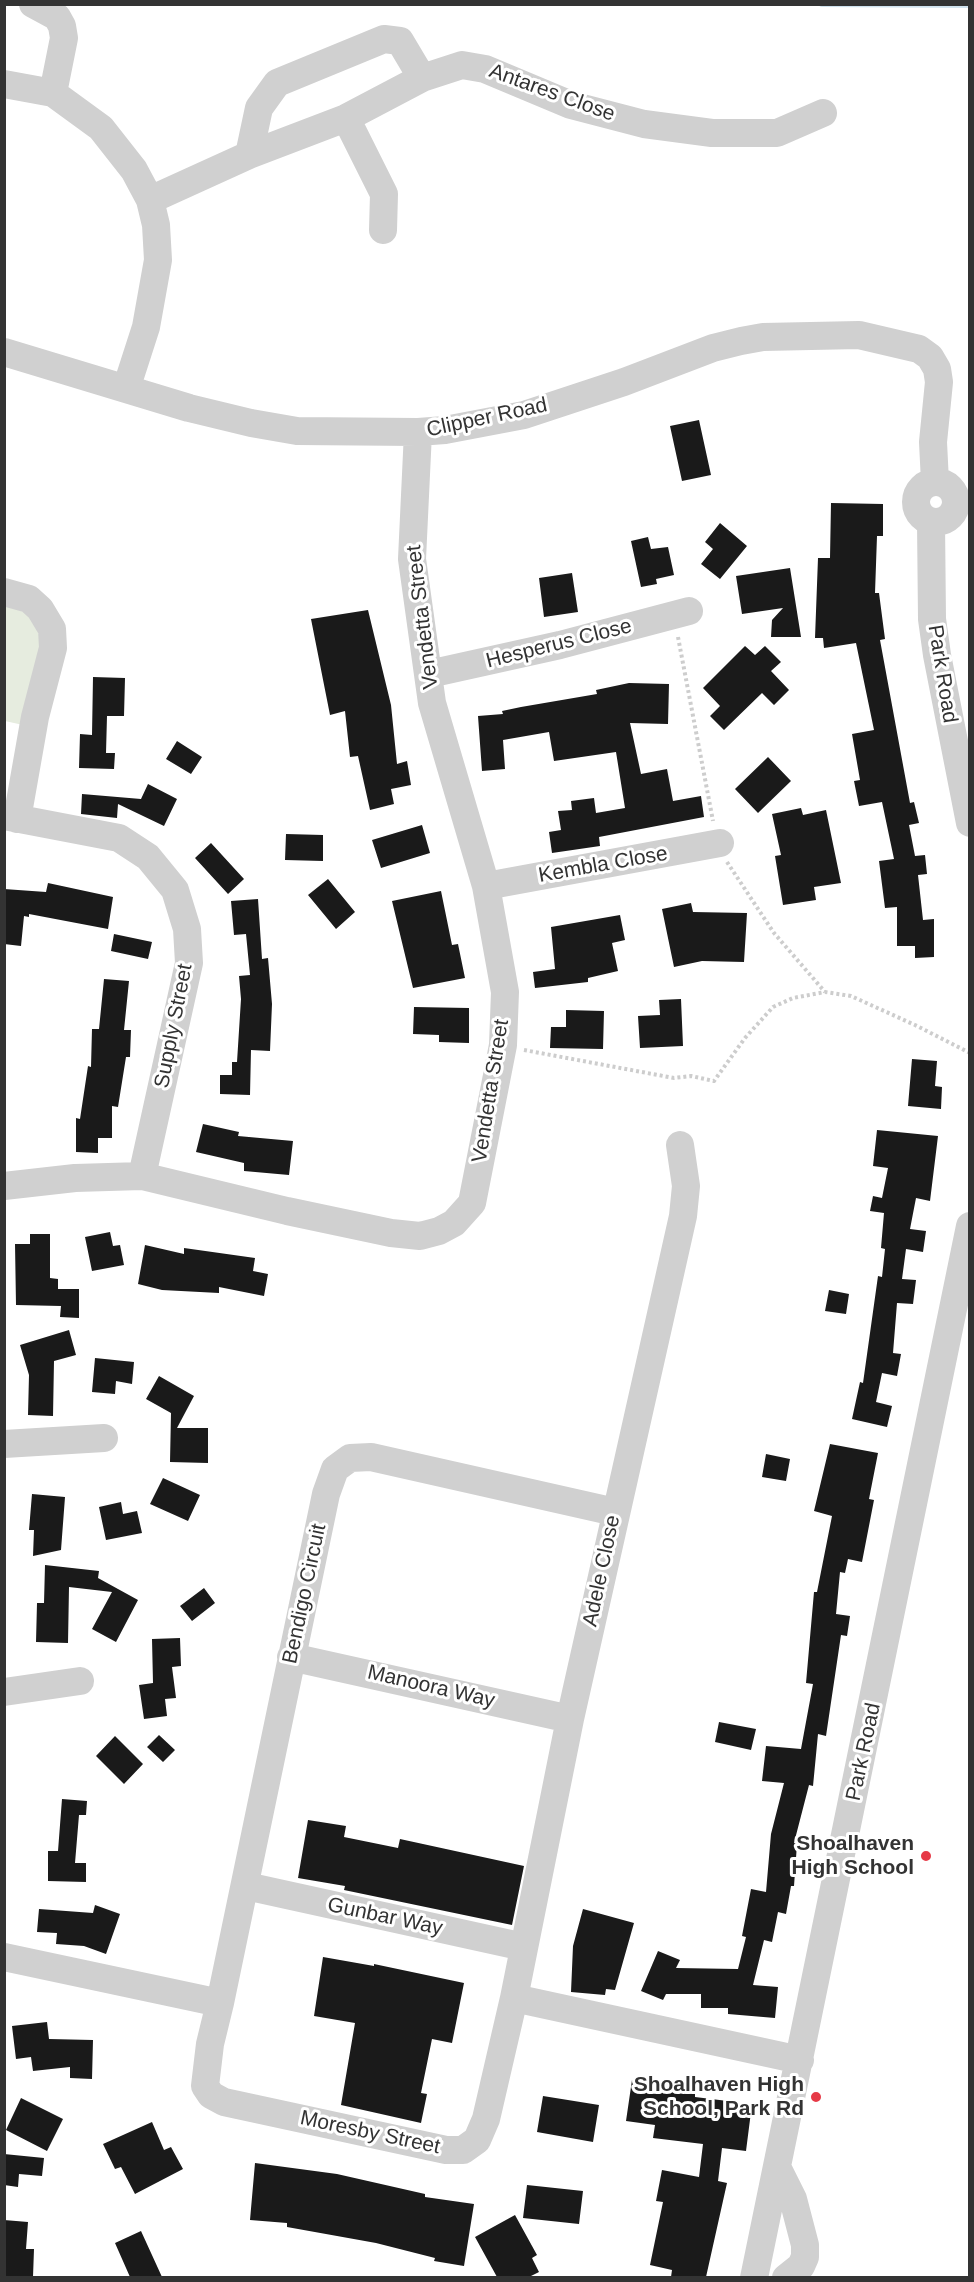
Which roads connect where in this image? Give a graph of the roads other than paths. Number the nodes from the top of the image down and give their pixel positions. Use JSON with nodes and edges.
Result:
{"nodes":[{"id":1,"x":44,"y":7,"type":"edge"},
{"id":2,"x":422,"y":78,"type":"junction"},
{"id":3,"x":4,"y":84,"type":"edge"},
{"id":4,"x":54,"y":93,"type":"junction"},
{"id":5,"x":823,"y":113,"type":"dead end"},
{"id":6,"x":346,"y":118,"type":"junction"},
{"id":7,"x":249,"y":155,"type":"junction"},
{"id":8,"x":150,"y":200,"type":"junction"},
{"id":9,"x":383,"y":230,"type":"dead end"},
{"id":10,"x":4,"y":352,"type":"edge"},
{"id":11,"x":126,"y":389,"type":"junction"},
{"id":12,"x":418,"y":432,"type":"junction"},
{"id":13,"x":935,"y":482,"type":"junction"},
{"id":14,"x":963,"y":504,"type":"edge"},
{"id":15,"x":932,"y":522,"type":"junction"},
{"id":16,"x":4,"y":592,"type":"edge"},
{"id":17,"x":689,"y":611,"type":"road end"},
{"id":18,"x":429,"y":674,"type":"junction"},
{"id":19,"x":11,"y":818,"type":"edge"},
{"id":20,"x":969,"y":823,"type":"edge"},
{"id":21,"x":720,"y":843,"type":"road end"},
{"id":22,"x":486,"y":886,"type":"junction"},
{"id":23,"x":680,"y":1145,"type":"dead end"},
{"id":24,"x":142,"y":1176,"type":"junction"},
{"id":25,"x":4,"y":1186,"type":"edge"},
{"id":26,"x":968,"y":1238,"type":"edge"},
{"id":27,"x":104,"y":1438,"type":"dead end"},
{"id":28,"x":4,"y":1444,"type":"edge"},
{"id":29,"x":615,"y":1512,"type":"junction"},
{"id":30,"x":291,"y":1657,"type":"junction"},
{"id":31,"x":80,"y":1682,"type":"dead end"},
{"id":32,"x":4,"y":1692,"type":"edge"},
{"id":33,"x":570,"y":1719,"type":"junction"},
{"id":34,"x":246,"y":1886,"type":"junction"},
{"id":35,"x":524,"y":1947,"type":"junction"},
{"id":36,"x":4,"y":1957,"type":"edge"},
{"id":37,"x":514,"y":1998,"type":"junction"},
{"id":38,"x":220,"y":2003,"type":"junction"},
{"id":39,"x":800,"y":2060,"type":"junction"},
{"id":40,"x":778,"y":2169,"type":"junction"},
{"id":41,"x":757,"y":2277,"type":"edge"},
{"id":42,"x":786,"y":2277,"type":"edge"}],
"edges":[{"from":1,"to":4,"type":"street"},
{"from":2,"to":5,"type":"street","name":"Antares Close"},
{"from":2,"to":6,"type":"street","name":"Antares Close"},
{"from":2,"to":7,"type":"street"},
{"from":3,"to":4,"type":"street"},
{"from":4,"to":8,"type":"street"},
{"from":6,"to":7,"type":"street","name":"Antares Close"},
{"from":6,"to":9,"type":"street"},
{"from":7,"to":8,"type":"street","name":"Antares Close"},
{"from":8,"to":11,"type":"street"},
{"from":10,"to":11,"type":"street","name":"Clipper Road"},
{"from":11,"to":12,"type":"street","name":"Clipper Road"},
{"from":12,"to":13,"type":"street","name":"Clipper Road"},
{"from":12,"to":18,"type":"street","name":"Vendetta Street"},
{"from":13,"to":14,"type":"street"},
{"from":13,"to":15,"type":"street"},
{"from":14,"to":15,"type":"street"},
{"from":15,"to":20,"type":"street","name":"Park Road"},
{"from":16,"to":19,"type":"street"},
{"from":17,"to":18,"type":"street","name":"Hesperus Close"},
{"from":18,"to":22,"type":"street","name":"Vendetta Street"},
{"from":19,"to":24,"type":"street","name":"Supply Street"},
{"from":21,"to":22,"type":"street","name":"Kembla Close"},
{"from":22,"to":24,"type":"street","name":"Vendetta Street"},
{"from":23,"to":29,"type":"street","name":"Adele Close"},
{"from":24,"to":25,"type":"street","name":"Vendetta Street"},
{"from":26,"to":39,"type":"street","name":"Park Road"},
{"from":27,"to":28,"type":"street"},
{"from":29,"to":30,"type":"street","name":"Bendigo Circuit"},
{"from":29,"to":33,"type":"street","name":"Adele Close"},
{"from":30,"to":33,"type":"street","name":"Manoora Way"},
{"from":30,"to":34,"type":"street","name":"Bendigo Circuit"},
{"from":31,"to":32,"type":"street"},
{"from":33,"to":35,"type":"street","name":"Adele Close"},
{"from":34,"to":35,"type":"street","name":"Gunbar Way"},
{"from":34,"to":38,"type":"street","name":"Bendigo Circuit"},
{"from":35,"to":37,"type":"street","name":"Adele Close"},
{"from":36,"to":38,"type":"street"},
{"from":37,"to":38,"type":"street","name":"Moresby Street"},
{"from":37,"to":39,"type":"street"},
{"from":39,"to":40,"type":"street","name":"Park Road"},
{"from":40,"to":41,"type":"street","name":"Park Road"},
{"from":40,"to":42,"type":"street"}]}
